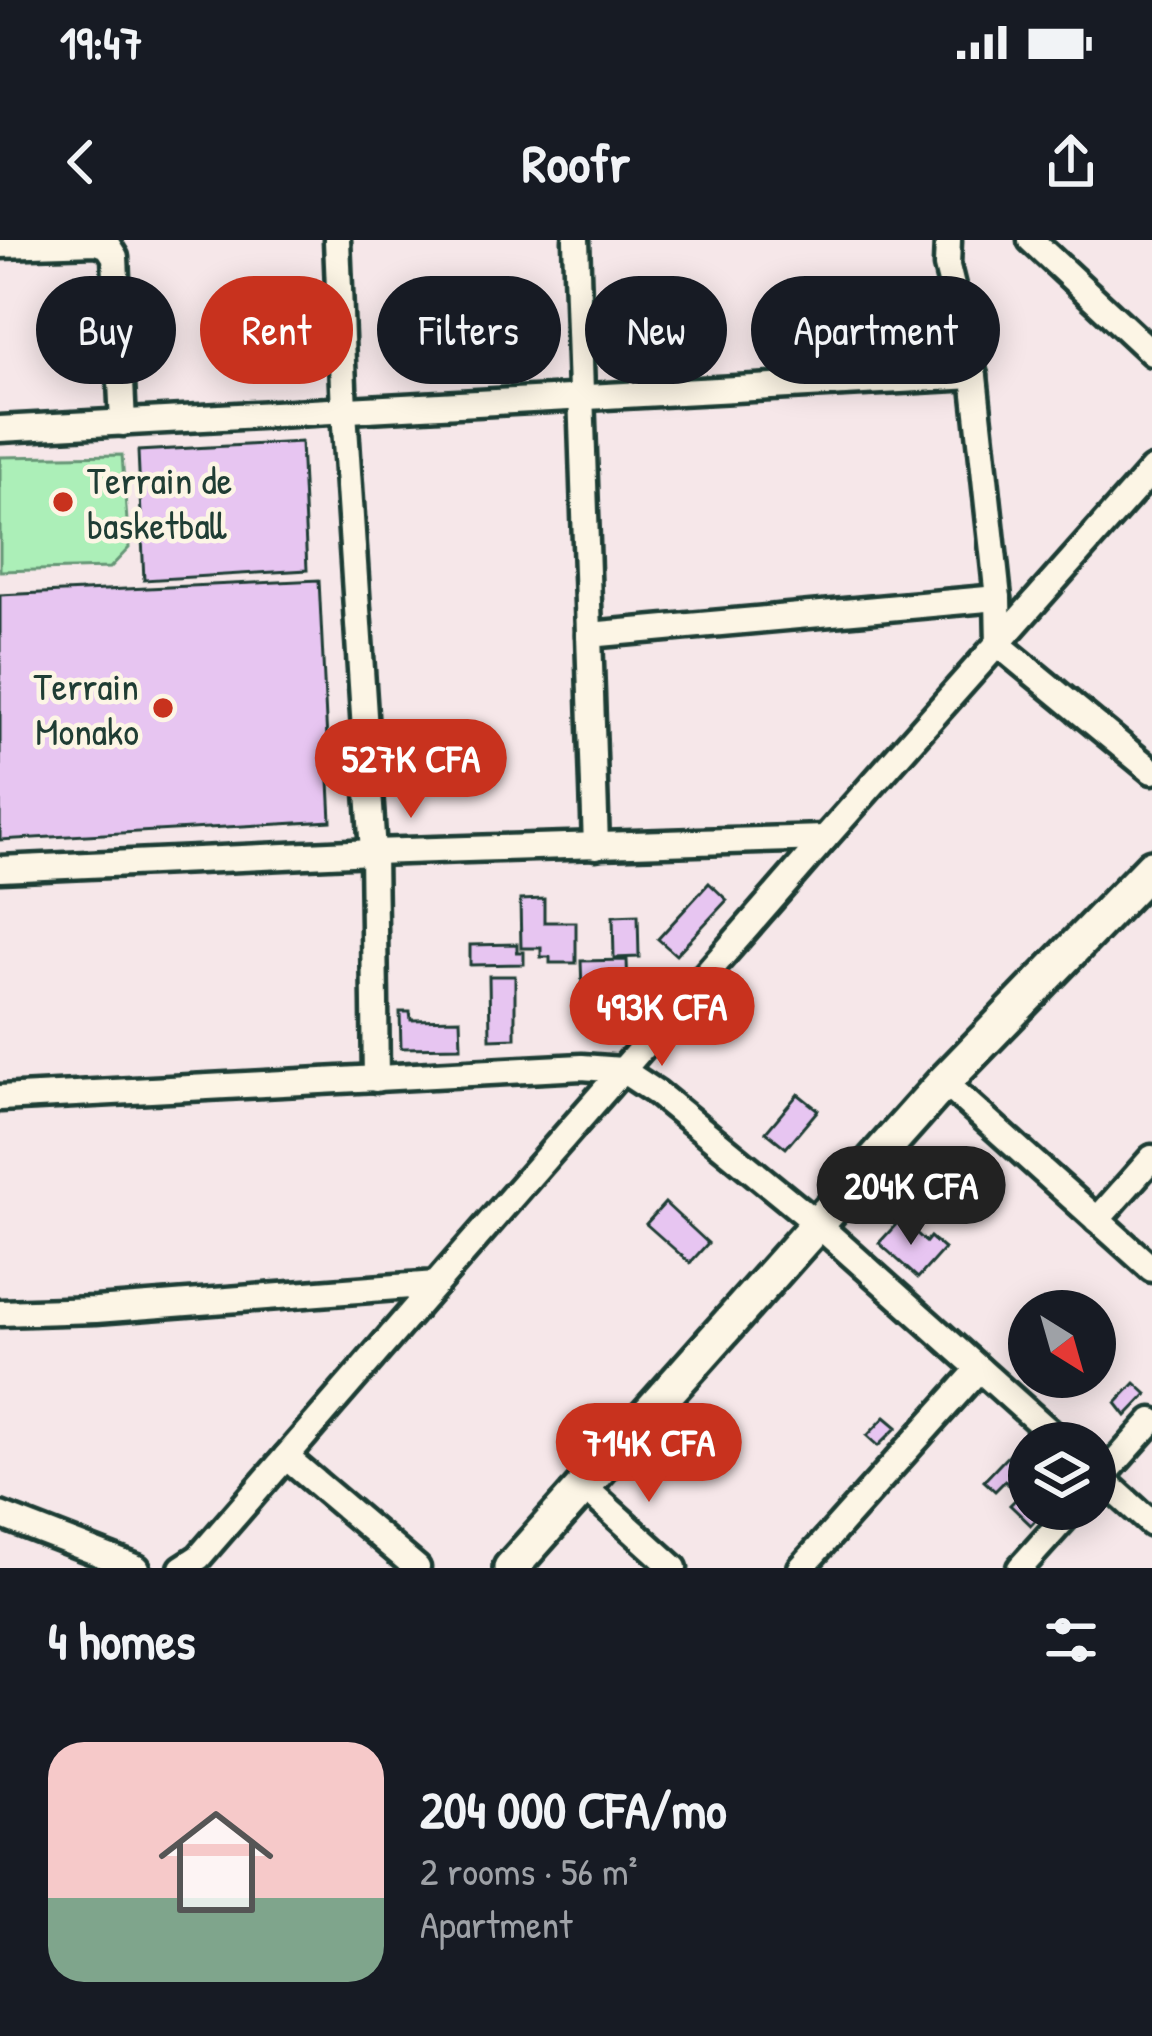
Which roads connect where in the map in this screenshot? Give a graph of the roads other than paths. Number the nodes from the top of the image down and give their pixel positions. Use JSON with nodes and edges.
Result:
{"nodes":[{"id":1,"x":337,"y":240,"type":"edge"},
{"id":2,"x":576,"y":240,"type":"edge"},
{"id":3,"x":949,"y":240,"type":"edge"},
{"id":4,"x":1031,"y":240,"type":"edge"},
{"id":5,"x":0,"y":244,"type":"edge"},
{"id":6,"x":949,"y":276,"type":"edge"},
{"id":7,"x":1152,"y":353,"type":"edge"},
{"id":8,"x":824,"y":384,"type":"edge"},
{"id":9,"x":975,"y":384,"type":"edge"},
{"id":10,"x":581,"y":397,"type":"junction"},
{"id":11,"x":344,"y":411,"type":"junction"},
{"id":12,"x":123,"y":423,"type":"junction"},
{"id":13,"x":0,"y":429,"type":"edge"},
{"id":14,"x":1152,"y":470,"type":"edge"},
{"id":15,"x":998,"y":598,"type":"junction"},
{"id":16,"x":589,"y":635,"type":"junction"},
{"id":17,"x":999,"y":645,"type":"junction"},
{"id":18,"x":1152,"y":771,"type":"edge"},
{"id":19,"x":825,"y":838,"type":"junction"},
{"id":20,"x":596,"y":846,"type":"junction"},
{"id":21,"x":373,"y":852,"type":"junction"},
{"id":22,"x":1152,"y":867,"type":"edge"},
{"id":23,"x":0,"y":869,"type":"edge"},
{"id":24,"x":622,"y":1070,"type":"junction"},
{"id":25,"x":376,"y":1079,"type":"junction"},
{"id":26,"x":944,"y":1082,"type":"junction"},
{"id":27,"x":0,"y":1098,"type":"edge"},
{"id":28,"x":1152,"y":1158,"type":"edge"},
{"id":29,"x":1097,"y":1220,"type":"junction"},
{"id":30,"x":816,"y":1222,"type":"junction"},
{"id":31,"x":1152,"y":1269,"type":"edge"},
{"id":32,"x":436,"y":1284,"type":"junction"},
{"id":33,"x":0,"y":1313,"type":"edge"},
{"id":34,"x":980,"y":1369,"type":"junction"},
{"id":35,"x":1152,"y":1421,"type":"edge"},
{"id":36,"x":1039,"y":1422,"type":"edge"},
{"id":37,"x":286,"y":1457,"type":"junction"},
{"id":38,"x":1116,"y":1458,"type":"edge"},
{"id":39,"x":583,"y":1486,"type":"junction"},
{"id":40,"x":1116,"y":1494,"type":"edge"},
{"id":41,"x":0,"y":1514,"type":"edge"},
{"id":42,"x":1152,"y":1524,"type":"edge"},
{"id":43,"x":1054,"y":1530,"type":"edge"},
{"id":44,"x":137,"y":1568,"type":"edge"},
{"id":45,"x":182,"y":1568,"type":"edge"},
{"id":46,"x":417,"y":1568,"type":"edge"},
{"id":47,"x":511,"y":1568,"type":"edge"},
{"id":48,"x":674,"y":1568,"type":"edge"},
{"id":49,"x":801,"y":1568,"type":"edge"},
{"id":50,"x":1020,"y":1568,"type":"edge"}],
"edges":[{"from":1,"to":11,"type":"street"},
{"from":2,"to":10,"type":"street"},
{"from":3,"to":6,"type":"street"},
{"from":4,"to":7,"type":"street"},
{"from":5,"to":12,"type":"street"},
{"from":8,"to":10,"type":"street"},
{"from":9,"to":15,"type":"street"},
{"from":10,"to":11,"type":"street"},
{"from":10,"to":16,"type":"street"},
{"from":11,"to":12,"type":"street"},
{"from":11,"to":21,"type":"street"},
{"from":12,"to":13,"type":"street"},
{"from":14,"to":17,"type":"street"},
{"from":15,"to":16,"type":"street"},
{"from":15,"to":17,"type":"street"},
{"from":16,"to":20,"type":"street"},
{"from":17,"to":18,"type":"street"},
{"from":17,"to":19,"type":"street"},
{"from":19,"to":20,"type":"street"},
{"from":19,"to":24,"type":"street"},
{"from":20,"to":21,"type":"street"},
{"from":21,"to":23,"type":"street"},
{"from":21,"to":25,"type":"street"},
{"from":22,"to":26,"type":"street"},
{"from":24,"to":25,"type":"street"},
{"from":24,"to":30,"type":"street"},
{"from":24,"to":32,"type":"street"},
{"from":25,"to":27,"type":"street"},
{"from":26,"to":29,"type":"street"},
{"from":26,"to":30,"type":"street"},
{"from":28,"to":29,"type":"street"},
{"from":29,"to":31,"type":"street"},
{"from":30,"to":34,"type":"street"},
{"from":30,"to":39,"type":"street"},
{"from":32,"to":33,"type":"street"},
{"from":32,"to":37,"type":"street"},
{"from":34,"to":36,"type":"street"},
{"from":34,"to":49,"type":"street"},
{"from":35,"to":38,"type":"street"},
{"from":37,"to":45,"type":"street"},
{"from":37,"to":46,"type":"street"},
{"from":39,"to":47,"type":"street"},
{"from":39,"to":48,"type":"street"},
{"from":40,"to":42,"type":"street"},
{"from":41,"to":44,"type":"street"},
{"from":43,"to":50,"type":"street"}]}
